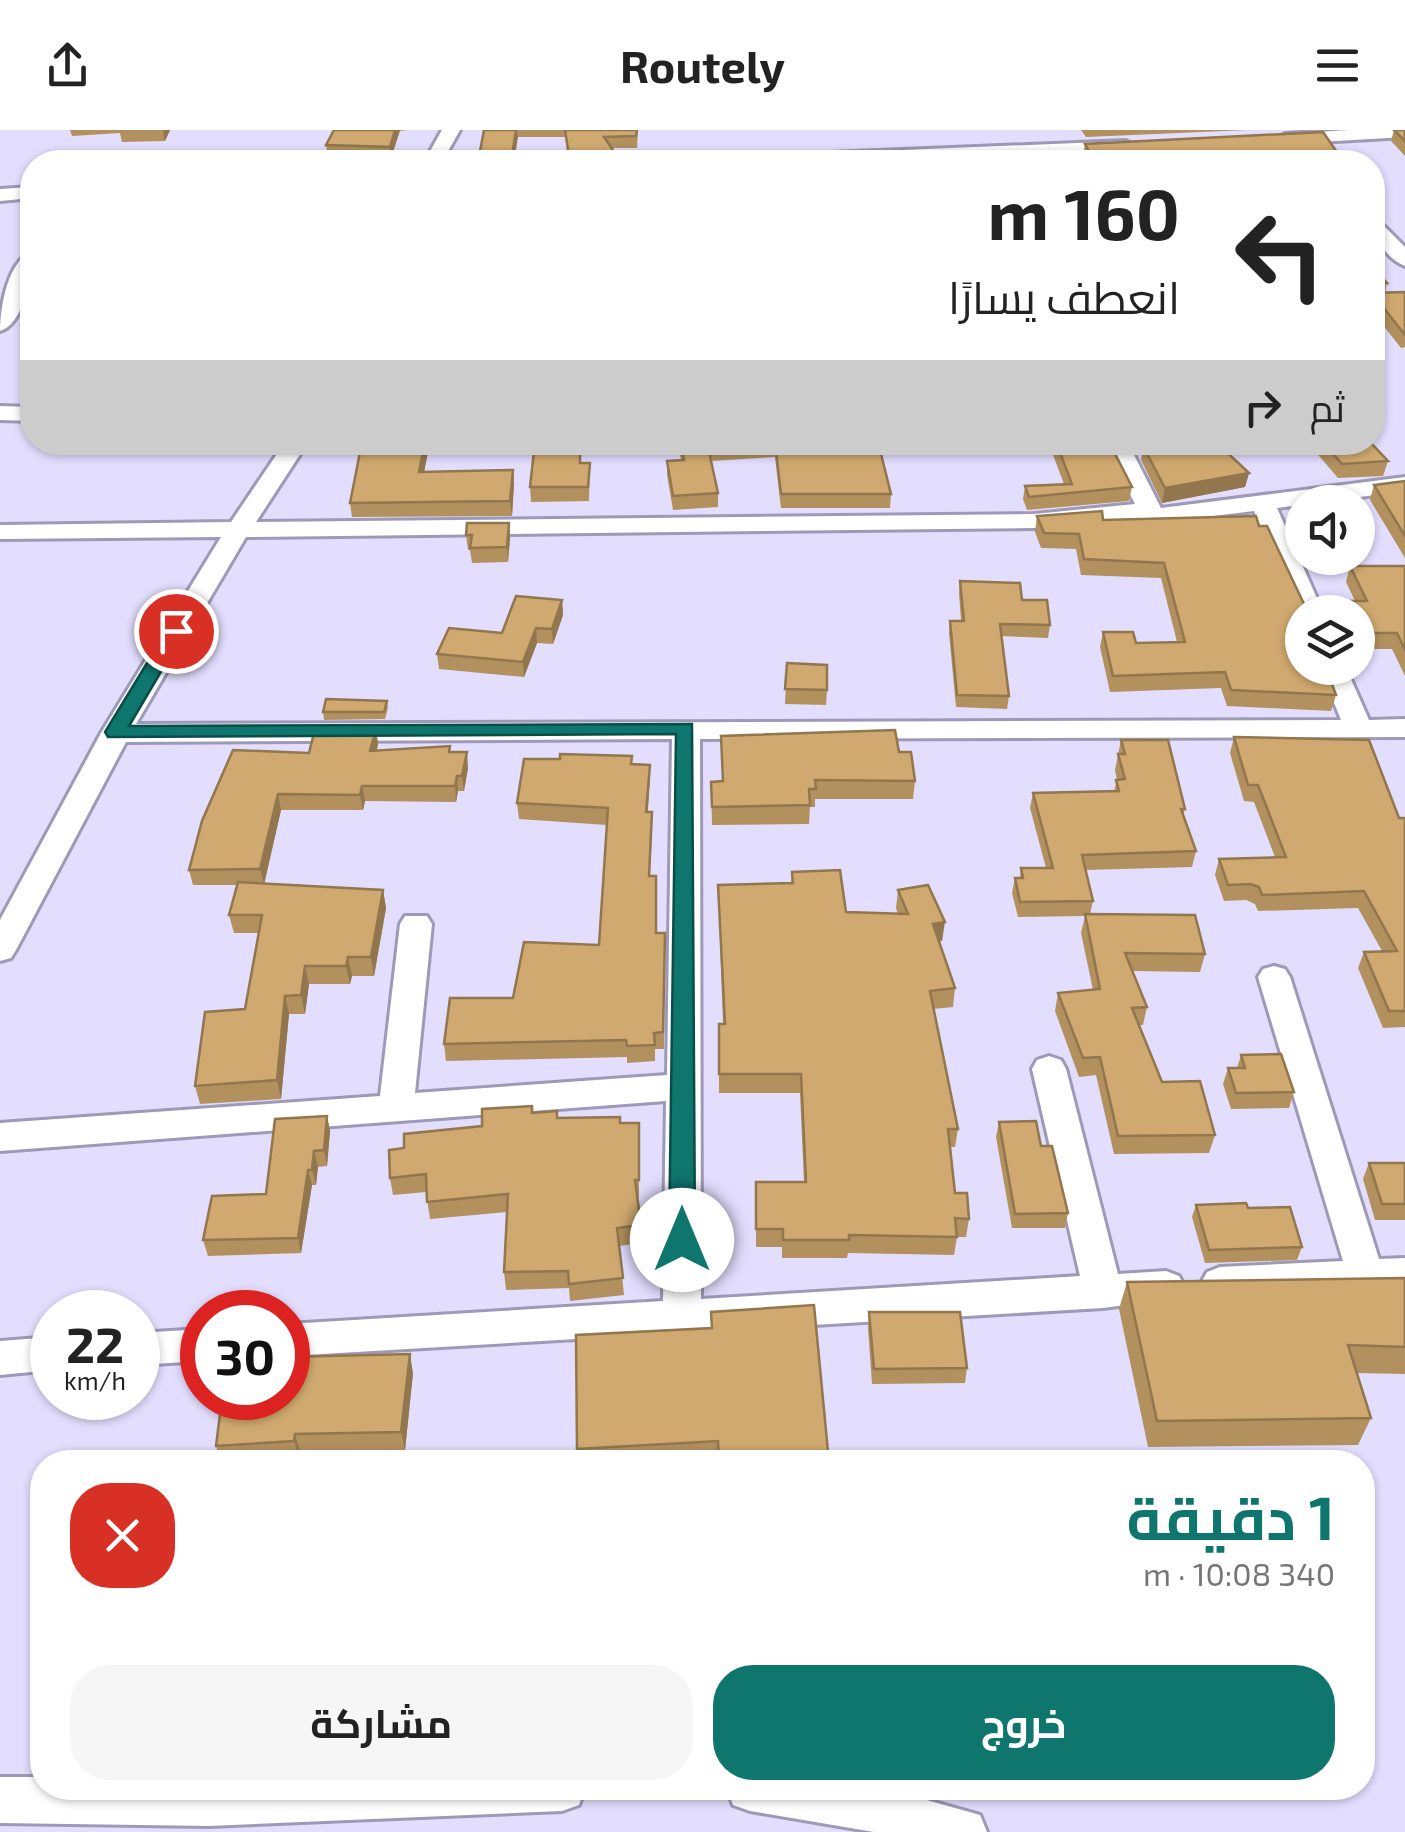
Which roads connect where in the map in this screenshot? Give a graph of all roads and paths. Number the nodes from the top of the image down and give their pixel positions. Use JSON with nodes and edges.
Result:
{"nodes":[{"id":1,"x":1132,"y":130,"type":"edge"},
{"id":2,"x":1405,"y":132,"type":"edge"},
{"id":3,"x":1312,"y":137,"type":"junction"},
{"id":4,"x":764,"y":138,"type":"dead end"},
{"id":5,"x":1256,"y":140,"type":"edge"},
{"id":6,"x":766,"y":150,"type":"edge"},
{"id":7,"x":1018,"y":150,"type":"edge"},
{"id":8,"x":1321,"y":150,"type":"edge"},
{"id":9,"x":1385,"y":236,"type":"edge"},
{"id":10,"x":1405,"y":260,"type":"edge"},
{"id":11,"x":20,"y":283,"type":"edge"},
{"id":12,"x":0,"y":325,"type":"edge"},
{"id":13,"x":288,"y":455,"type":"edge"},
{"id":14,"x":1122,"y":455,"type":"edge"},
{"id":15,"x":1405,"y":484,"type":"edge"},
{"id":16,"x":1264,"y":505,"type":"junction"},
{"id":17,"x":1150,"y":510,"type":"junction"},
{"id":18,"x":236,"y":529,"type":"junction"},
{"id":19,"x":0,"y":532,"type":"edge"},
{"id":20,"x":1303,"y":595,"type":"edge"},
{"id":21,"x":1340,"y":685,"type":"edge"},
{"id":22,"x":1357,"y":726,"type":"junction"},
{"id":23,"x":686,"y":728,"type":"junction"},
{"id":24,"x":1405,"y":728,"type":"edge"},
{"id":25,"x":115,"y":732,"type":"junction"},
{"id":26,"x":416,"y":924,"type":"dead end"},
{"id":27,"x":0,"y":950,"type":"edge"},
{"id":28,"x":1274,"y":977,"type":"dead end"},
{"id":29,"x":1049,"y":1069,"type":"dead end"},
{"id":30,"x":682,"y":1087,"type":"junction"},
{"id":31,"x":396,"y":1108,"type":"junction"},
{"id":32,"x":0,"y":1137,"type":"edge"},
{"id":33,"x":1365,"y":1273,"type":"junction"},
{"id":34,"x":1405,"y":1273,"type":"edge"},
{"id":35,"x":1103,"y":1292,"type":"junction"},
{"id":36,"x":682,"y":1317,"type":"junction"},
{"id":37,"x":310,"y":1339,"type":"edge"},
{"id":38,"x":30,"y":1356,"type":"edge"},
{"id":39,"x":0,"y":1358,"type":"edge"},
{"id":40,"x":0,"y":1800,"type":"edge"},
{"id":41,"x":259,"y":1800,"type":"edge"},
{"id":42,"x":839,"y":1800,"type":"edge"},
{"id":43,"x":963,"y":1832,"type":"edge"}],
"edges":[{"from":1,"to":7,"type":"street"},
{"from":2,"to":3,"type":"street"},
{"from":3,"to":5,"type":"street"},
{"from":3,"to":8,"type":"street"},
{"from":4,"to":6,"type":"street"},
{"from":9,"to":10,"type":"street"},
{"from":11,"to":12,"type":"street"},
{"from":13,"to":18,"type":"street"},
{"from":14,"to":17,"type":"street"},
{"from":15,"to":16,"type":"street"},
{"from":16,"to":17,"type":"street"},
{"from":16,"to":20,"type":"street"},
{"from":17,"to":18,"type":"street"},
{"from":18,"to":19,"type":"street"},
{"from":18,"to":25,"type":"street"},
{"from":21,"to":22,"type":"street"},
{"from":22,"to":23,"type":"street"},
{"from":22,"to":24,"type":"street"},
{"from":23,"to":25,"type":"street"},
{"from":23,"to":30,"type":"street"},
{"from":25,"to":27,"type":"street"},
{"from":26,"to":31,"type":"street"},
{"from":28,"to":33,"type":"street"},
{"from":29,"to":35,"type":"street"},
{"from":30,"to":31,"type":"street"},
{"from":30,"to":36,"type":"street"},
{"from":31,"to":32,"type":"street"},
{"from":33,"to":34,"type":"street"},
{"from":33,"to":35,"type":"street"},
{"from":35,"to":36,"type":"street"},
{"from":36,"to":37,"type":"street"},
{"from":38,"to":39,"type":"street"},
{"from":40,"to":41,"type":"street"},
{"from":42,"to":43,"type":"street"}]}
